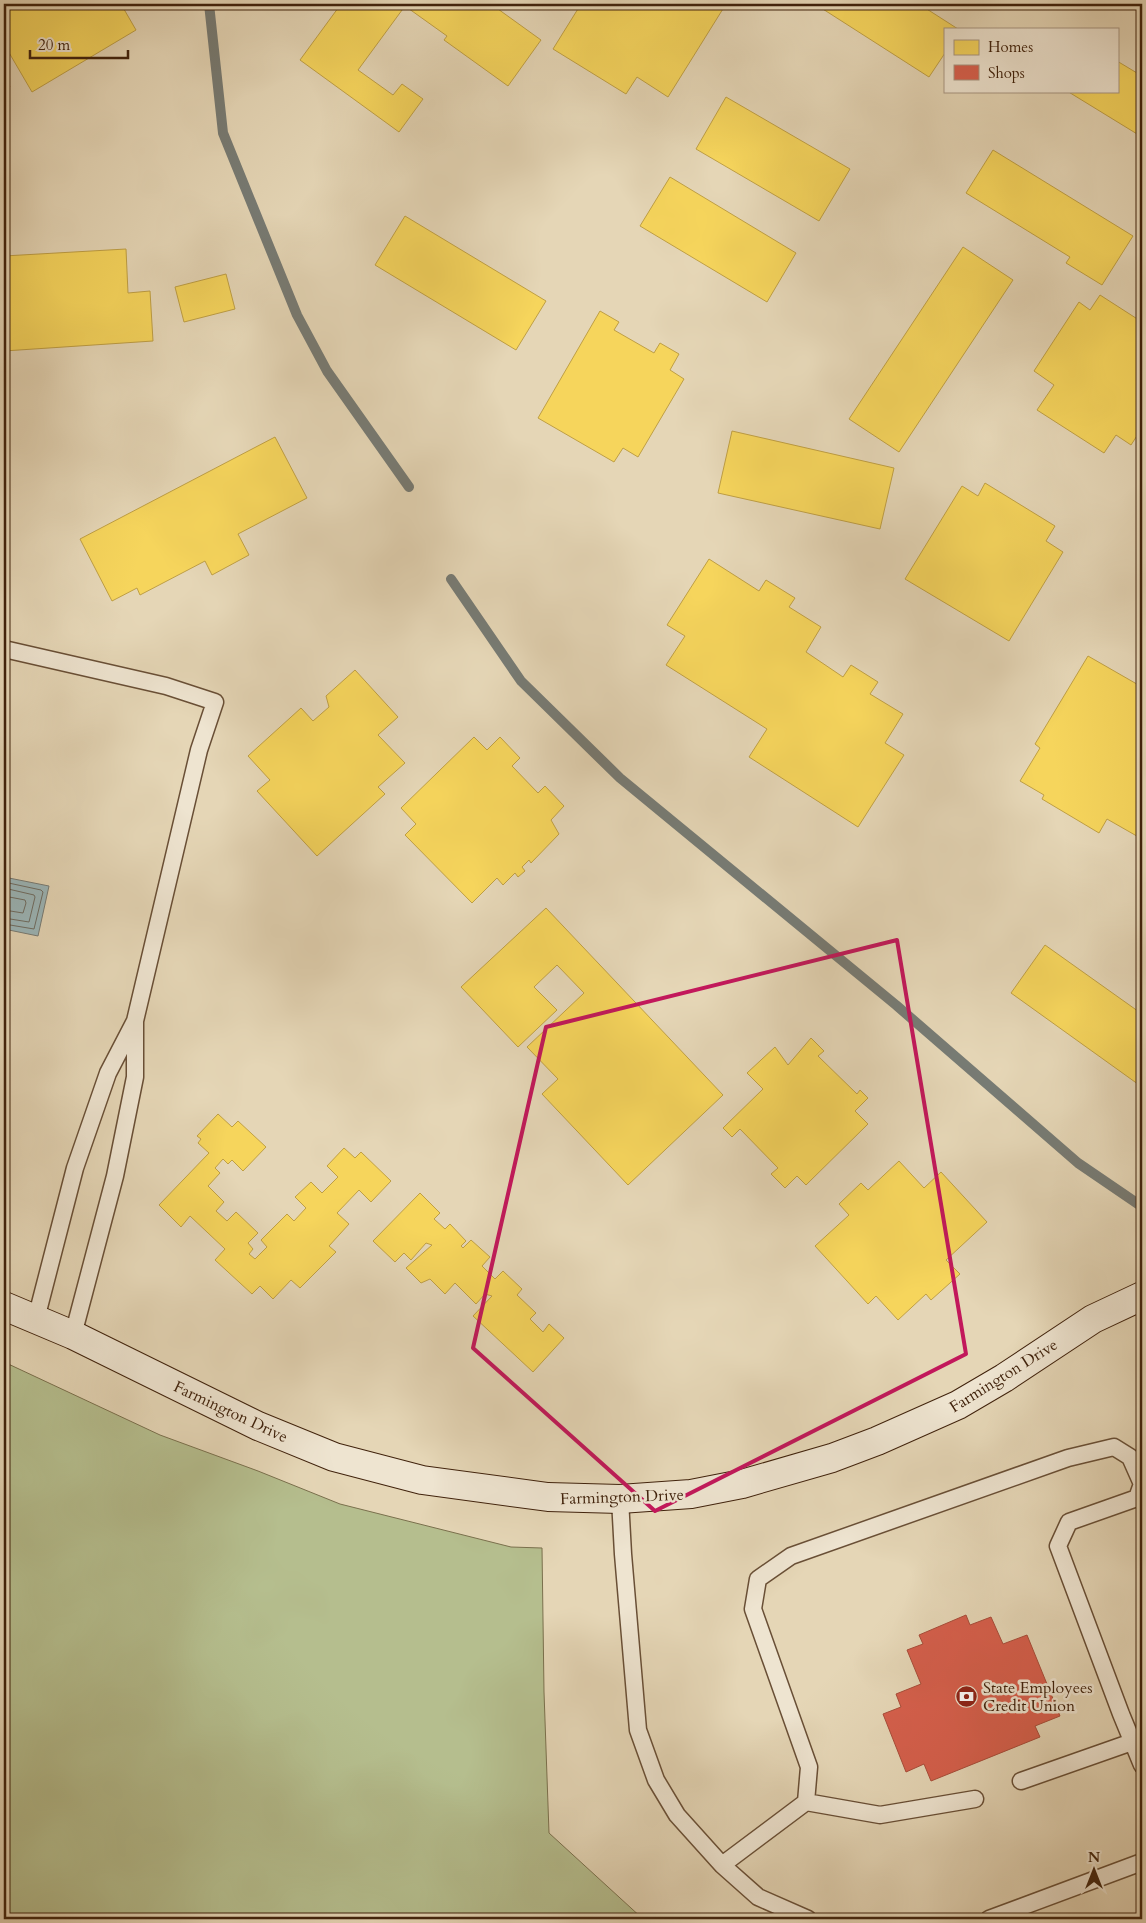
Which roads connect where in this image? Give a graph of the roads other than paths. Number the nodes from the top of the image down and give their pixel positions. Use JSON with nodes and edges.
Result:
{"nodes":[{"id":1,"x":4,"y":649,"type":"edge"},
{"id":2,"x":135,"y":1021,"type":"junction"},
{"id":3,"x":1142,"y":1296,"type":"edge"},
{"id":4,"x":4,"y":1306,"type":"edge"},
{"id":5,"x":36,"y":1319,"type":"junction"},
{"id":6,"x":73,"y":1336,"type":"junction"},
{"id":7,"x":620,"y":1499,"type":"junction"},
{"id":8,"x":1132,"y":1742,"type":"junction"},
{"id":9,"x":1142,"y":1765,"type":"edge"},
{"id":10,"x":1021,"y":1781,"type":"dead end"},
{"id":11,"x":975,"y":1799,"type":"dead end"},
{"id":12,"x":806,"y":1802,"type":"junction"},
{"id":13,"x":1142,"y":1862,"type":"edge"},
{"id":14,"x":722,"y":1865,"type":"junction"},
{"id":15,"x":808,"y":1919,"type":"edge"},
{"id":16,"x":989,"y":1919,"type":"edge"}],
"edges":[{"from":1,"to":2,"type":"lane"},
{"from":2,"to":5,"type":"lane"},
{"from":2,"to":6,"type":"lane"},
{"from":3,"to":7,"type":"street","name":"Farmington Drive"},
{"from":4,"to":5,"type":"street","name":"Farmington Drive"},
{"from":5,"to":6,"type":"street","name":"Farmington Drive"},
{"from":6,"to":7,"type":"street","name":"Farmington Drive"},
{"from":7,"to":14,"type":"lane"},
{"from":8,"to":9,"type":"lane"},
{"from":8,"to":10,"type":"lane"},
{"from":8,"to":12,"type":"lane"},
{"from":11,"to":12,"type":"lane"},
{"from":12,"to":14,"type":"lane"},
{"from":13,"to":16,"type":"lane"},
{"from":14,"to":15,"type":"lane"}]}
